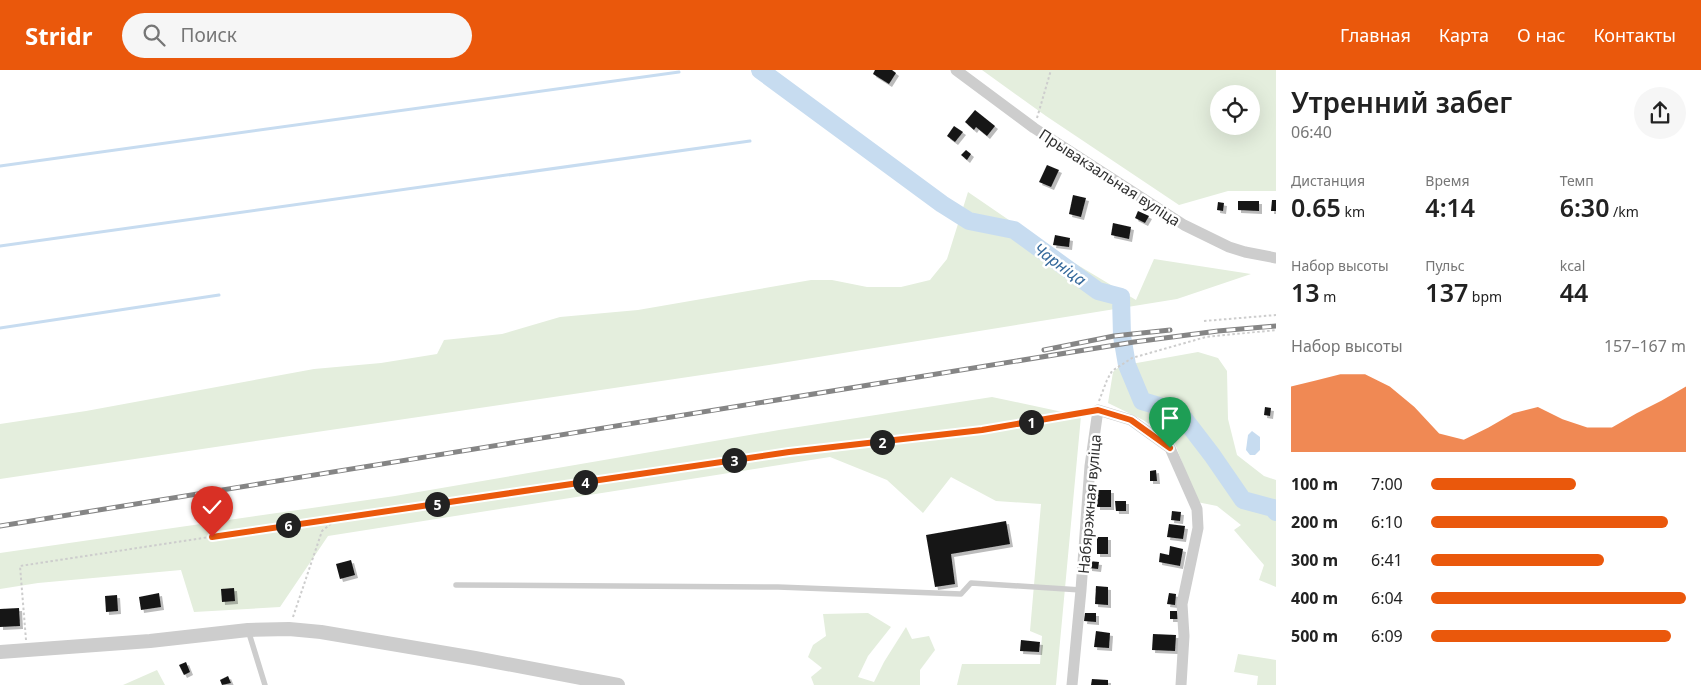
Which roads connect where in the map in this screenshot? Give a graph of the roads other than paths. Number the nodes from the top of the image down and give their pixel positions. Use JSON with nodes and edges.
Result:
{"nodes":[{"id":1,"x":956,"y":70,"type":"edge"},
{"id":2,"x":1276,"y":258,"type":"edge"},
{"id":3,"x":456,"y":585,"type":"dead end"},
{"id":4,"x":1081,"y":590,"type":"junction"},
{"id":5,"x":248,"y":630,"type":"junction"},
{"id":6,"x":0,"y":652,"type":"edge"},
{"id":7,"x":264,"y":685,"type":"edge"},
{"id":8,"x":618,"y":685,"type":"edge"},
{"id":9,"x":1072,"y":685,"type":"edge"},
{"id":10,"x":1181,"y":685,"type":"edge"}],
"edges":[{"from":1,"to":2,"type":"street","name":"Прывакзальная вуліца"},
{"from":3,"to":4,"type":"lane"},
{"from":4,"to":9,"type":"street","name":"Набярэжная вуліца"},
{"from":4,"to":10,"type":"street","name":"Набярэжная вуліца"},
{"from":5,"to":6,"type":"street"},
{"from":5,"to":7,"type":"lane"},
{"from":5,"to":8,"type":"street"}]}
